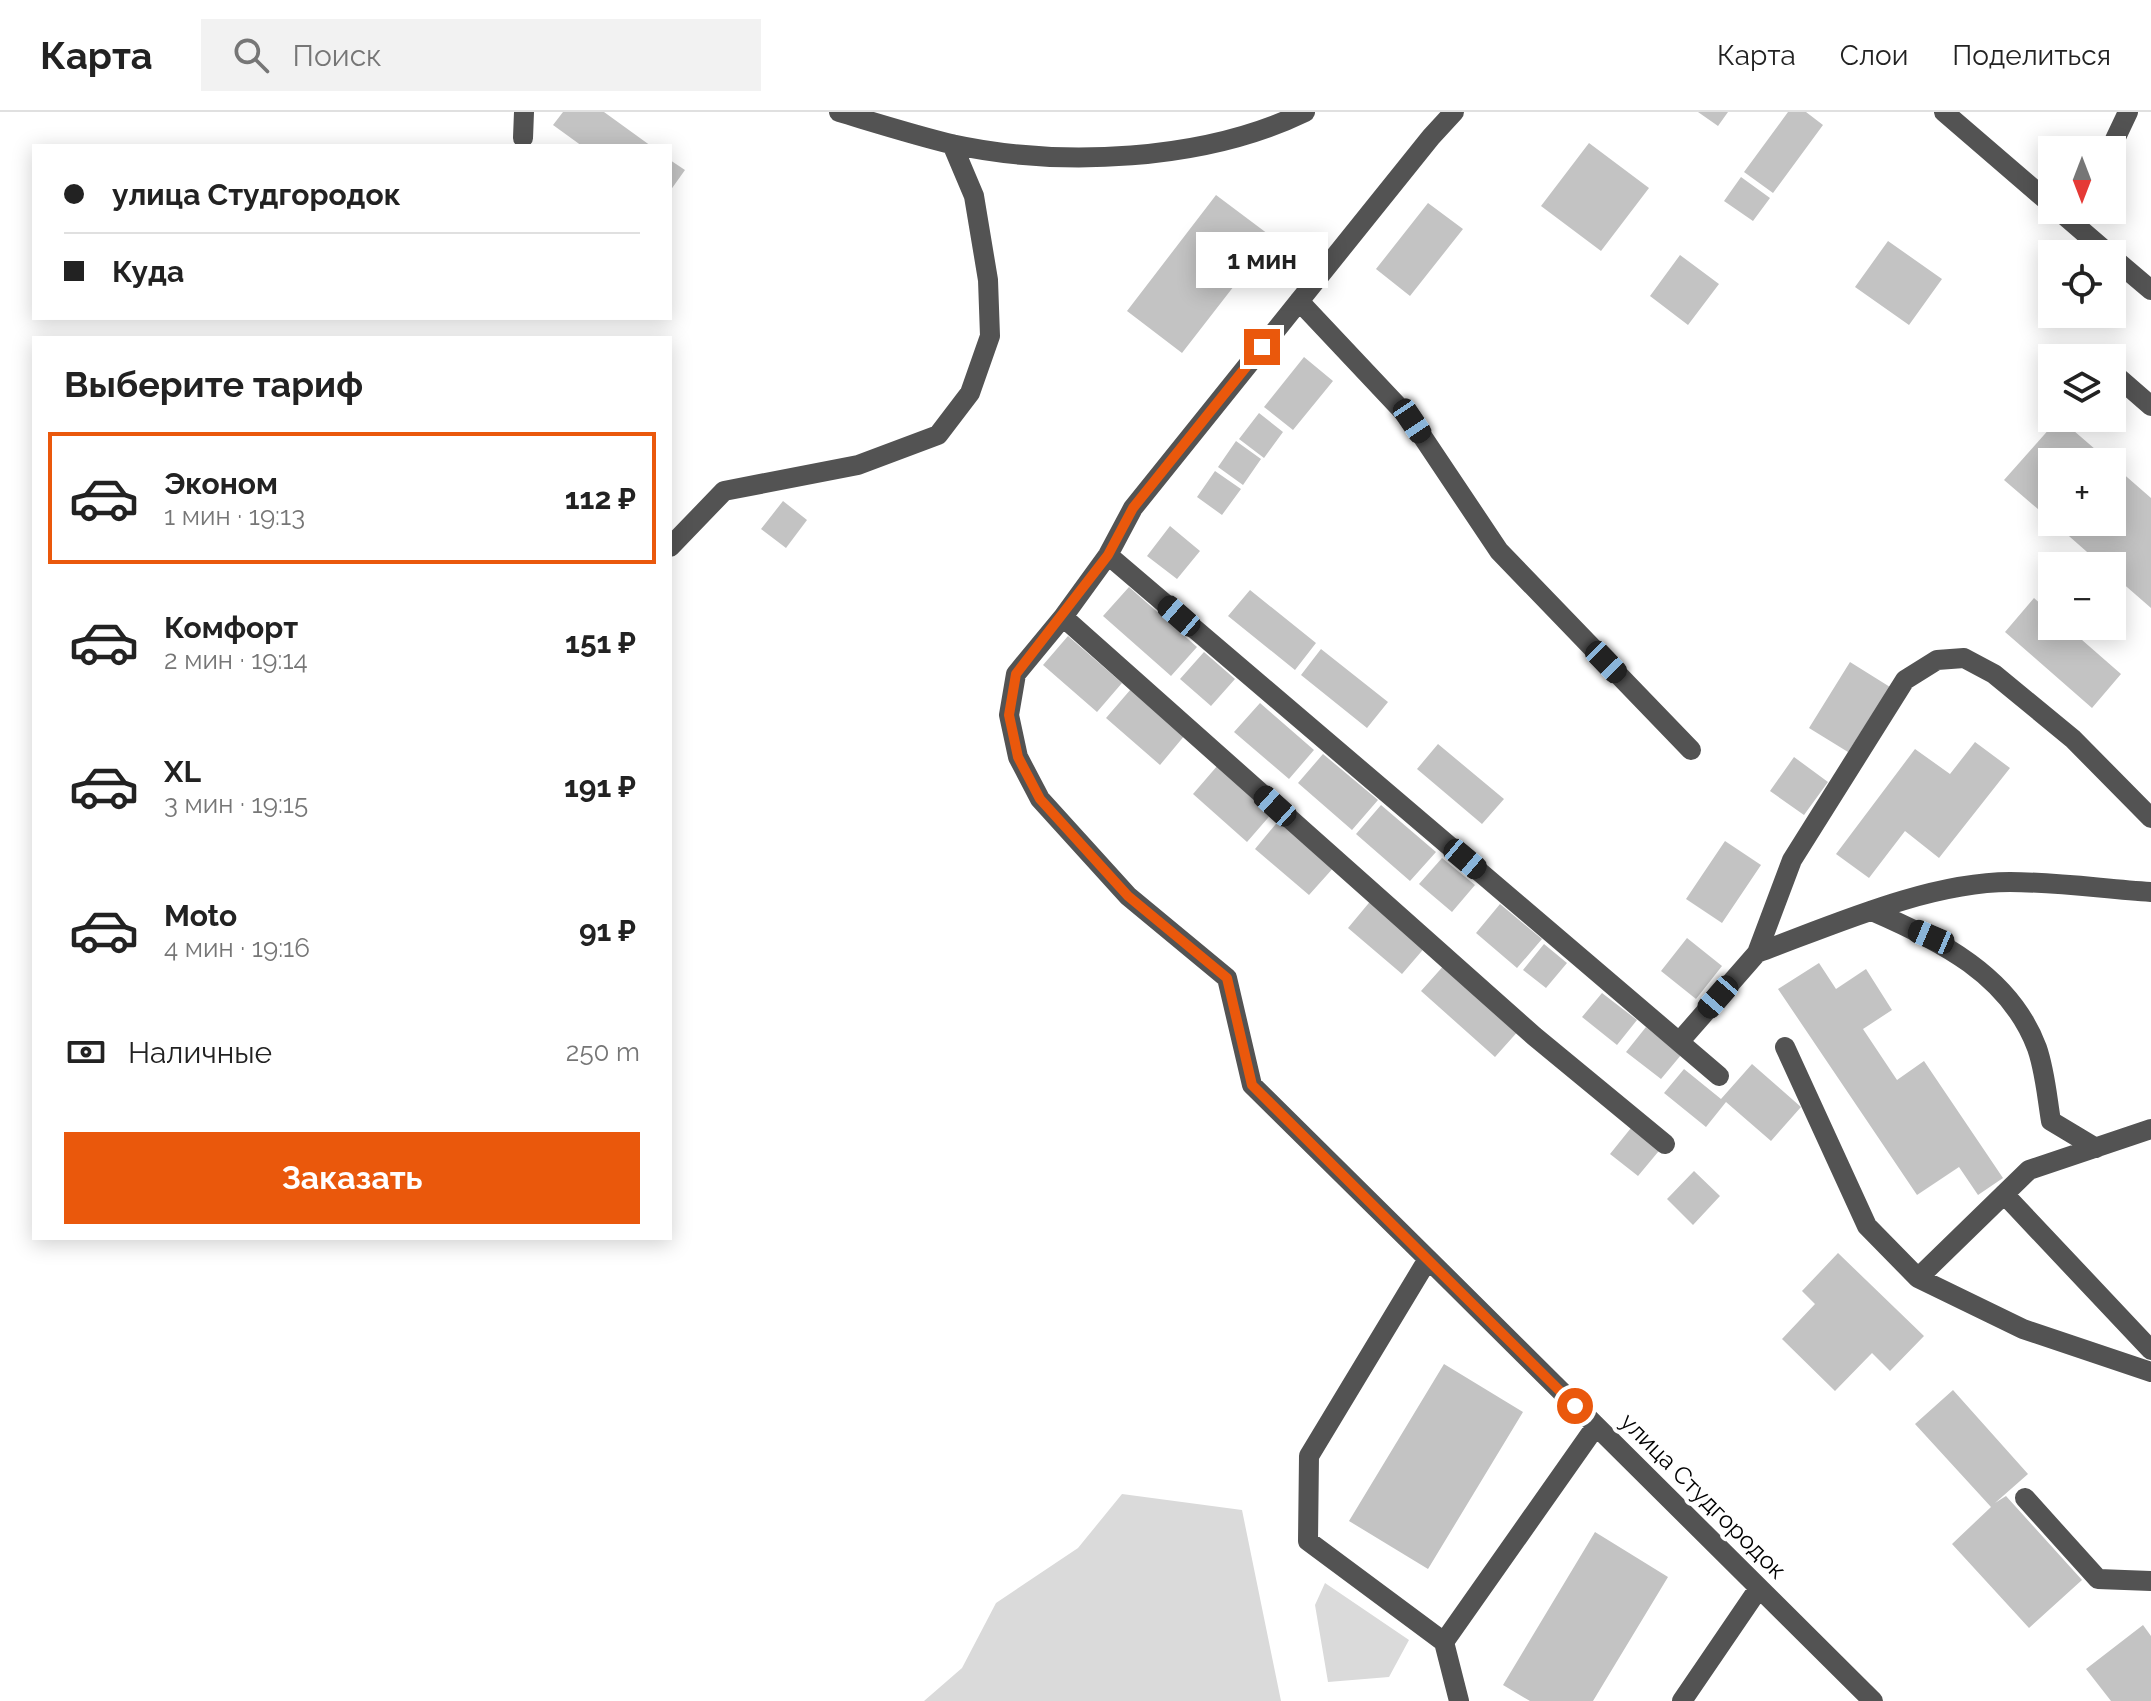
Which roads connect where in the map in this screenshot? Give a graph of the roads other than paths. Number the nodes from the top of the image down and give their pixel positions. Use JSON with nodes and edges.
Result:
{"nodes":[{"id":1,"x":524,"y":112,"type":"edge"},
{"id":2,"x":839,"y":112,"type":"edge"},
{"id":3,"x":1305,"y":112,"type":"edge"},
{"id":4,"x":1454,"y":112,"type":"edge"},
{"id":5,"x":1944,"y":112,"type":"edge"},
{"id":6,"x":2128,"y":112,"type":"edge"},
{"id":7,"x":2117,"y":136,"type":"edge"},
{"id":8,"x":523,"y":138,"type":"dead end"},
{"id":9,"x":952,"y":144,"type":"junction"},
{"id":10,"x":2038,"y":193,"type":"edge"},
{"id":11,"x":2083,"y":224,"type":"edge"},
{"id":12,"x":2097,"y":240,"type":"edge"},
{"id":13,"x":2126,"y":269,"type":"edge"},
{"id":14,"x":2151,"y":290,"type":"edge"},
{"id":15,"x":1299,"y":301,"type":"junction"},
{"id":16,"x":2126,"y":384,"type":"edge"},
{"id":17,"x":2151,"y":406,"type":"edge"},
{"id":18,"x":672,"y":545,"type":"edge"},
{"id":19,"x":1108,"y":555,"type":"junction"},
{"id":20,"x":1063,"y":617,"type":"junction"},
{"id":21,"x":1691,"y":750,"type":"dead end"},
{"id":22,"x":2151,"y":818,"type":"edge"},
{"id":23,"x":2151,"y":892,"type":"edge"},
{"id":24,"x":1872,"y":911,"type":"junction"},
{"id":25,"x":1757,"y":953,"type":"junction"},
{"id":26,"x":1680,"y":1041,"type":"junction"},
{"id":27,"x":1785,"y":1047,"type":"dead end"},
{"id":28,"x":1719,"y":1076,"type":"dead end"},
{"id":29,"x":2151,"y":1129,"type":"edge"},
{"id":30,"x":1665,"y":1144,"type":"dead end"},
{"id":31,"x":2096,"y":1148,"type":"junction"},
{"id":32,"x":2004,"y":1194,"type":"junction"},
{"id":33,"x":1428,"y":1259,"type":"junction"},
{"id":34,"x":1918,"y":1278,"type":"junction"},
{"id":35,"x":2151,"y":1350,"type":"edge"},
{"id":36,"x":2151,"y":1372,"type":"edge"},
{"id":37,"x":1596,"y":1426,"type":"junction"},
{"id":38,"x":2025,"y":1498,"type":"dead end"},
{"id":39,"x":2151,"y":1581,"type":"edge"},
{"id":40,"x":1759,"y":1588,"type":"junction"},
{"id":41,"x":1444,"y":1642,"type":"junction"},
{"id":42,"x":1459,"y":1701,"type":"edge"},
{"id":43,"x":1682,"y":1701,"type":"edge"},
{"id":44,"x":1873,"y":1701,"type":"edge"}],
"edges":[{"from":1,"to":8,"type":"street"},
{"from":2,"to":9,"type":"street"},
{"from":3,"to":9,"type":"street"},
{"from":4,"to":15,"type":"street","name":"улица Студгородок"},
{"from":5,"to":10,"type":"street"},
{"from":6,"to":7,"type":"street"},
{"from":9,"to":18,"type":"street"},
{"from":11,"to":12,"type":"street"},
{"from":13,"to":14,"type":"street"},
{"from":15,"to":19,"type":"street","name":"улица Студгородок"},
{"from":15,"to":21,"type":"street"},
{"from":16,"to":17,"type":"street"},
{"from":19,"to":20,"type":"street","name":"улица Студгородок"},
{"from":19,"to":26,"type":"street"},
{"from":20,"to":30,"type":"street"},
{"from":20,"to":33,"type":"street","name":"улица Студгородок"},
{"from":22,"to":25,"type":"street"},
{"from":23,"to":24,"type":"street"},
{"from":24,"to":25,"type":"street"},
{"from":24,"to":31,"type":"street"},
{"from":25,"to":26,"type":"street"},
{"from":26,"to":28,"type":"street"},
{"from":27,"to":34,"type":"street"},
{"from":29,"to":31,"type":"street"},
{"from":31,"to":32,"type":"street"},
{"from":32,"to":34,"type":"street"},
{"from":32,"to":35,"type":"street"},
{"from":33,"to":37,"type":"street","name":"улица Студгородок"},
{"from":33,"to":41,"type":"street"},
{"from":34,"to":36,"type":"street"},
{"from":37,"to":40,"type":"street","name":"улица Студгородок"},
{"from":37,"to":41,"type":"street"},
{"from":38,"to":39,"type":"street"},
{"from":40,"to":43,"type":"street"},
{"from":40,"to":44,"type":"street","name":"улица Студгородок"},
{"from":41,"to":42,"type":"street"}]}
